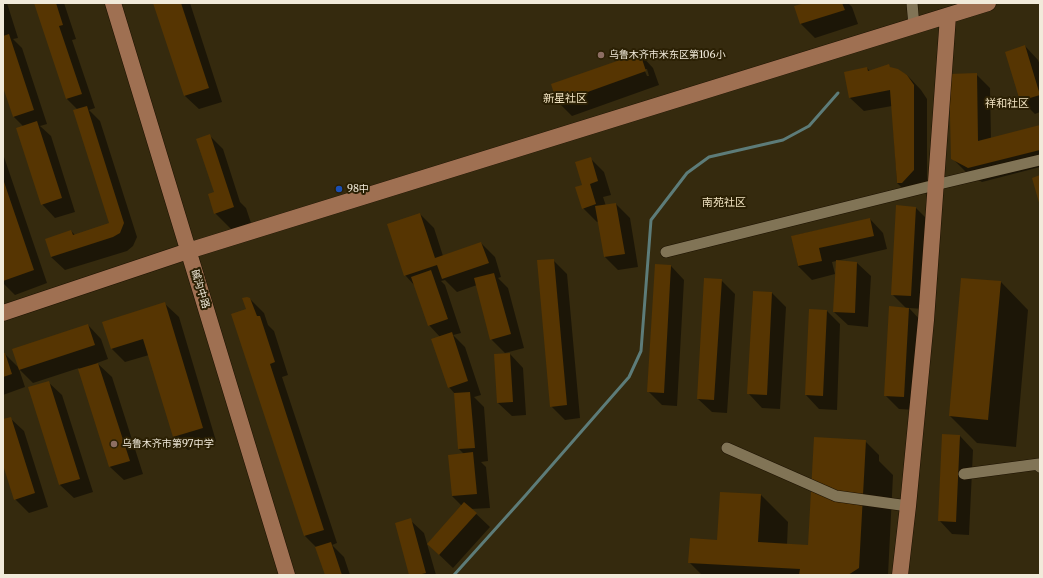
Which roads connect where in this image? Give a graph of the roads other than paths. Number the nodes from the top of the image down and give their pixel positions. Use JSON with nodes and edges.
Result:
{"nodes":[{"id":1,"x":113,"y":3,"type":"edge"},
{"id":2,"x":912,"y":3,"type":"edge"},
{"id":3,"x":988,"y":3,"type":"edge"},
{"id":4,"x":948,"y":16,"type":"junction"},
{"id":5,"x":914,"y":26,"type":"junction"},
{"id":6,"x":1040,"y":160,"type":"edge"},
{"id":7,"x":936,"y":185,"type":"junction"},
{"id":8,"x":188,"y":251,"type":"junction"},
{"id":9,"x":666,"y":252,"type":"dead end"},
{"id":10,"x":3,"y":313,"type":"edge"},
{"id":11,"x":727,"y":448,"type":"dead end"},
{"id":12,"x":1040,"y":467,"type":"edge"},
{"id":13,"x":964,"y":474,"type":"dead end"},
{"id":14,"x":908,"y":506,"type":"junction"},
{"id":15,"x":287,"y":575,"type":"edge"},
{"id":16,"x":900,"y":575,"type":"edge"}],
"edges":[{"from":1,"to":8,"type":"street","name":"碱沟中路"},
{"from":2,"to":5,"type":"street"},
{"from":3,"to":4,"type":"street"},
{"from":4,"to":5,"type":"street"},
{"from":4,"to":7,"type":"street"},
{"from":5,"to":8,"type":"street"},
{"from":6,"to":7,"type":"street"},
{"from":7,"to":9,"type":"street"},
{"from":7,"to":14,"type":"street"},
{"from":8,"to":10,"type":"street"},
{"from":8,"to":15,"type":"street","name":"碱沟中路"},
{"from":11,"to":14,"type":"street"},
{"from":12,"to":13,"type":"street"},
{"from":14,"to":16,"type":"street"}]}
